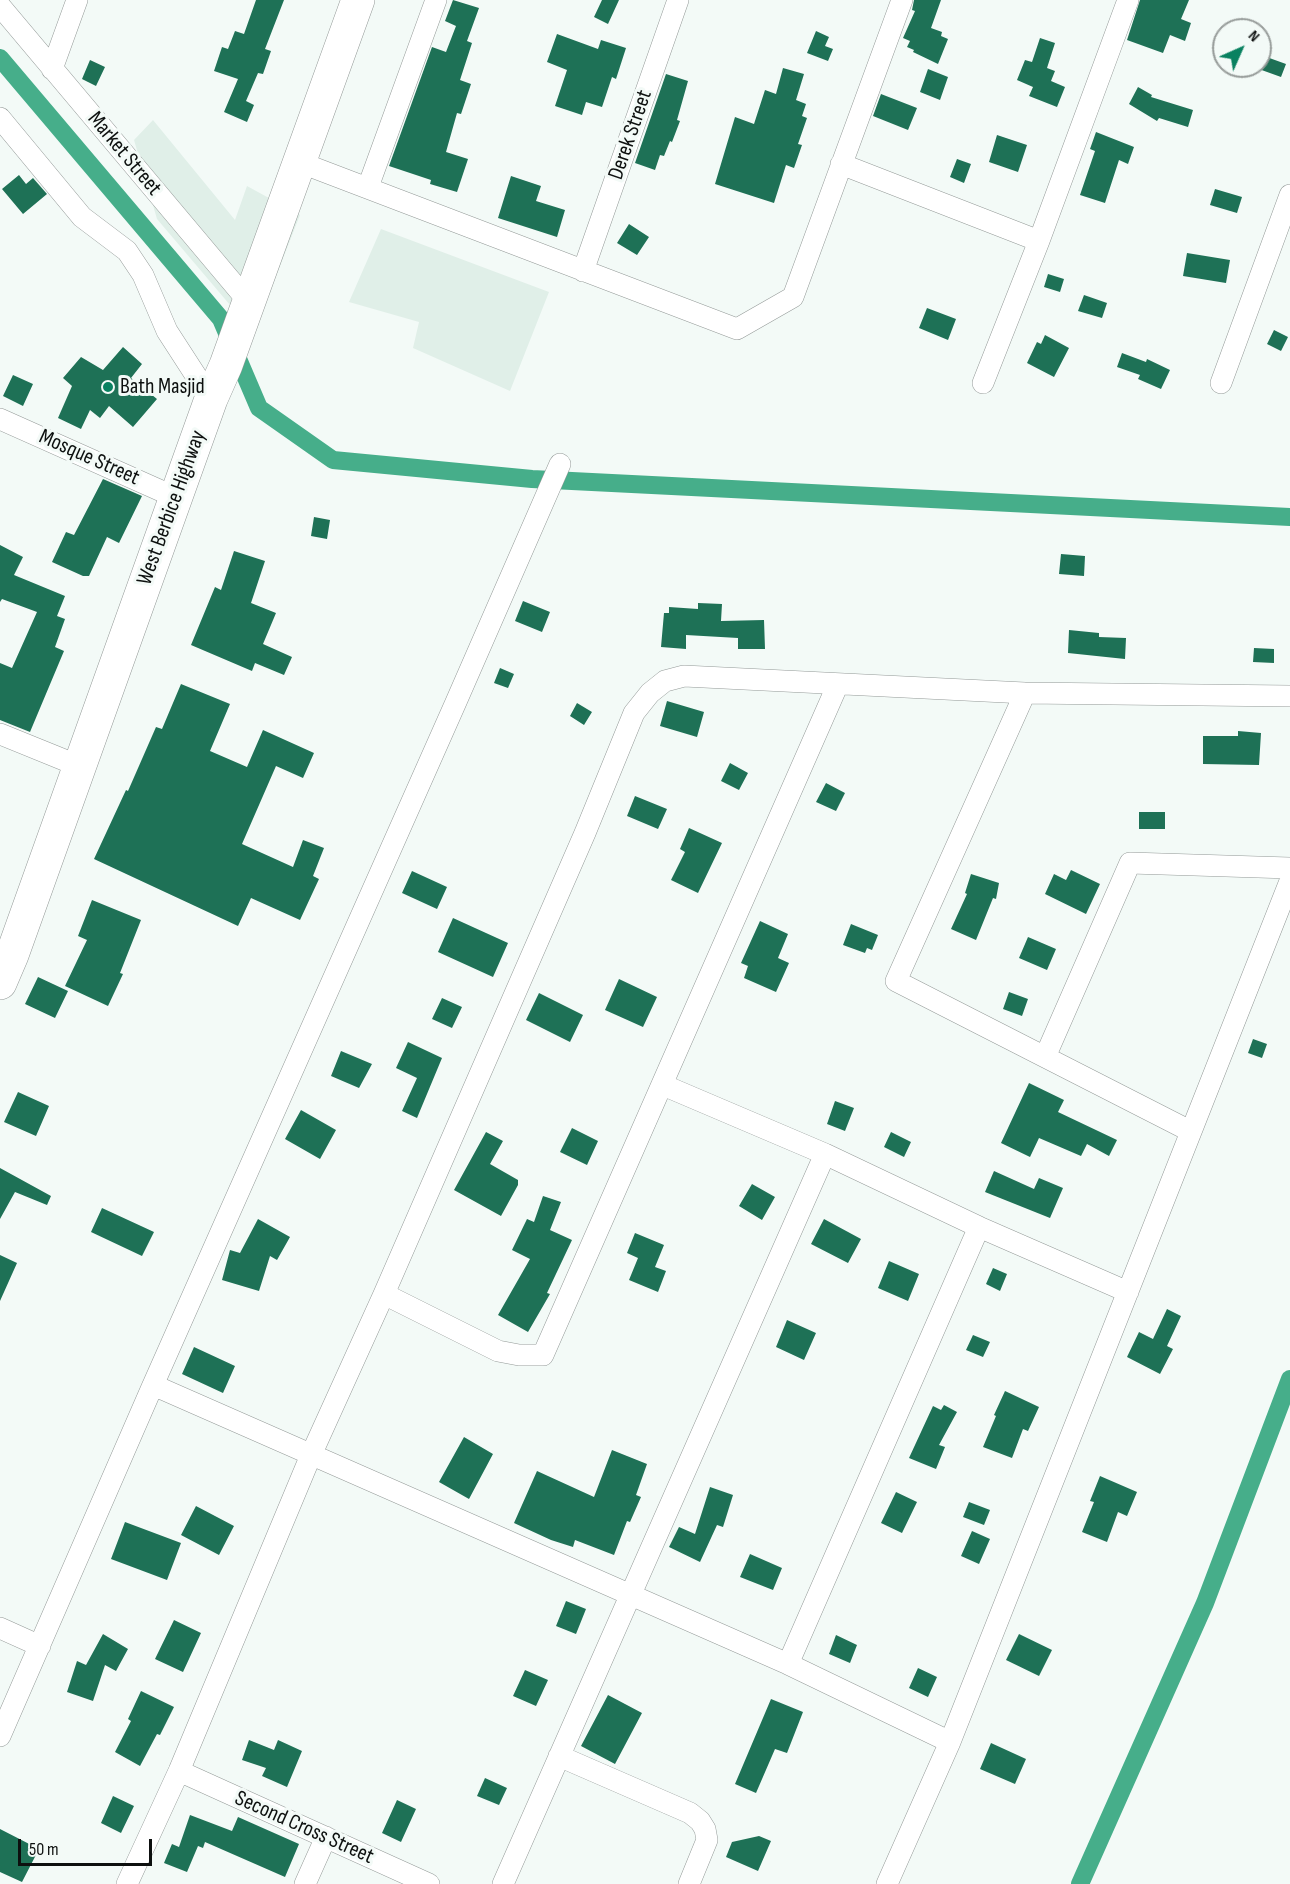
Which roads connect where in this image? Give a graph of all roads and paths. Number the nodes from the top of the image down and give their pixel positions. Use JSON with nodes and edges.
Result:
{"nodes":[{"id":1,"x":77,"y":0,"type":"edge"},
{"id":2,"x":358,"y":0,"type":"edge"},
{"id":3,"x":436,"y":0,"type":"edge"},
{"id":4,"x":678,"y":0,"type":"edge"},
{"id":5,"x":902,"y":0,"type":"edge"},
{"id":6,"x":1128,"y":0,"type":"edge"},
{"id":7,"x":0,"y":6,"type":"edge"},
{"id":8,"x":52,"y":69,"type":"junction"},
{"id":9,"x":0,"y":118,"type":"edge"},
{"id":10,"x":299,"y":162,"type":"junction"},
{"id":11,"x":841,"y":164,"type":"junction"},
{"id":12,"x":368,"y":187,"type":"junction"},
{"id":13,"x":1290,"y":195,"type":"edge"},
{"id":14,"x":1039,"y":241,"type":"junction"},
{"id":15,"x":583,"y":271,"type":"junction"},
{"id":16,"x":248,"y":301,"type":"junction"},
{"id":17,"x":982,"y":383,"type":"dead end"},
{"id":18,"x":1221,"y":383,"type":"dead end"},
{"id":19,"x":211,"y":399,"type":"junction"},
{"id":20,"x":0,"y":419,"type":"edge"},
{"id":21,"x":560,"y":464,"type":"dead end"},
{"id":22,"x":177,"y":498,"type":"junction"},
{"id":23,"x":838,"y":684,"type":"junction"},
{"id":24,"x":1025,"y":693,"type":"junction"},
{"id":25,"x":1290,"y":696,"type":"edge"},
{"id":26,"x":0,"y":734,"type":"edge"},
{"id":27,"x":79,"y":766,"type":"junction"},
{"id":28,"x":1290,"y":868,"type":"edge"},
{"id":29,"x":1290,"y":881,"type":"edge"},
{"id":30,"x":0,"y":983,"type":"edge"},
{"id":31,"x":1045,"y":1057,"type":"junction"},
{"id":32,"x":663,"y":1085,"type":"junction"},
{"id":33,"x":1190,"y":1131,"type":"junction"},
{"id":34,"x":825,"y":1154,"type":"junction"},
{"id":35,"x":979,"y":1227,"type":"junction"},
{"id":36,"x":1128,"y":1292,"type":"junction"},
{"id":37,"x":384,"y":1294,"type":"junction"},
{"id":38,"x":153,"y":1384,"type":"junction"},
{"id":39,"x":311,"y":1455,"type":"junction"},
{"id":40,"x":632,"y":1595,"type":"junction"},
{"id":41,"x":0,"y":1628,"type":"edge"},
{"id":42,"x":40,"y":1646,"type":"junction"},
{"id":43,"x":788,"y":1664,"type":"junction"},
{"id":44,"x":0,"y":1736,"type":"edge"},
{"id":45,"x":950,"y":1742,"type":"junction"},
{"id":46,"x":559,"y":1756,"type":"junction"},
{"id":47,"x":179,"y":1771,"type":"junction"},
{"id":48,"x":326,"y":1837,"type":"junction"},
{"id":49,"x":127,"y":1884,"type":"edge"},
{"id":50,"x":305,"y":1884,"type":"edge"},
{"id":51,"x":429,"y":1884,"type":"edge"},
{"id":52,"x":503,"y":1884,"type":"edge"},
{"id":53,"x":688,"y":1884,"type":"edge"},
{"id":54,"x":887,"y":1884,"type":"edge"}],
"edges":[{"from":1,"to":8,"type":"street"},
{"from":2,"to":10,"type":"main road","name":"West Berbice Highway"},
{"from":3,"to":12,"type":"street"},
{"from":4,"to":15,"type":"street","name":"Derek Street"},
{"from":5,"to":11,"type":"street"},
{"from":6,"to":14,"type":"street"},
{"from":7,"to":8,"type":"street","name":"Market Street"},
{"from":8,"to":16,"type":"street","name":"Market Street"},
{"from":9,"to":19,"type":"street"},
{"from":10,"to":12,"type":"street"},
{"from":10,"to":16,"type":"main road","name":"West Berbice Highway"},
{"from":11,"to":14,"type":"street"},
{"from":11,"to":15,"type":"street"},
{"from":12,"to":15,"type":"street"},
{"from":13,"to":18,"type":"street"},
{"from":14,"to":17,"type":"street"},
{"from":16,"to":19,"type":"main road","name":"West Berbice Highway"},
{"from":19,"to":22,"type":"main road","name":"West Berbice Highway"},
{"from":20,"to":22,"type":"street","name":"Mosque Street"},
{"from":21,"to":38,"type":"street"},
{"from":22,"to":27,"type":"main road","name":"West Berbice Highway"},
{"from":23,"to":24,"type":"street"},
{"from":23,"to":32,"type":"street"},
{"from":23,"to":37,"type":"street"},
{"from":24,"to":25,"type":"street"},
{"from":24,"to":31,"type":"street"},
{"from":26,"to":27,"type":"street"},
{"from":27,"to":30,"type":"main road","name":"West Berbice Highway"},
{"from":28,"to":31,"type":"street"},
{"from":29,"to":33,"type":"street"},
{"from":31,"to":33,"type":"street"},
{"from":32,"to":34,"type":"street"},
{"from":32,"to":37,"type":"street"},
{"from":33,"to":36,"type":"street"},
{"from":34,"to":35,"type":"street"},
{"from":34,"to":40,"type":"street"},
{"from":35,"to":36,"type":"street"},
{"from":35,"to":43,"type":"street"},
{"from":36,"to":45,"type":"street"},
{"from":37,"to":39,"type":"street"},
{"from":38,"to":39,"type":"street"},
{"from":38,"to":42,"type":"street"},
{"from":39,"to":40,"type":"street"},
{"from":39,"to":47,"type":"street"},
{"from":40,"to":43,"type":"street"},
{"from":40,"to":46,"type":"street"},
{"from":41,"to":42,"type":"street"},
{"from":42,"to":44,"type":"street"},
{"from":43,"to":45,"type":"street"},
{"from":45,"to":54,"type":"street"},
{"from":46,"to":52,"type":"street"},
{"from":46,"to":53,"type":"street"},
{"from":47,"to":48,"type":"street","name":"Second Cross Street"},
{"from":47,"to":49,"type":"street"},
{"from":48,"to":50,"type":"street"},
{"from":48,"to":51,"type":"street","name":"Second Cross Street"}]}
